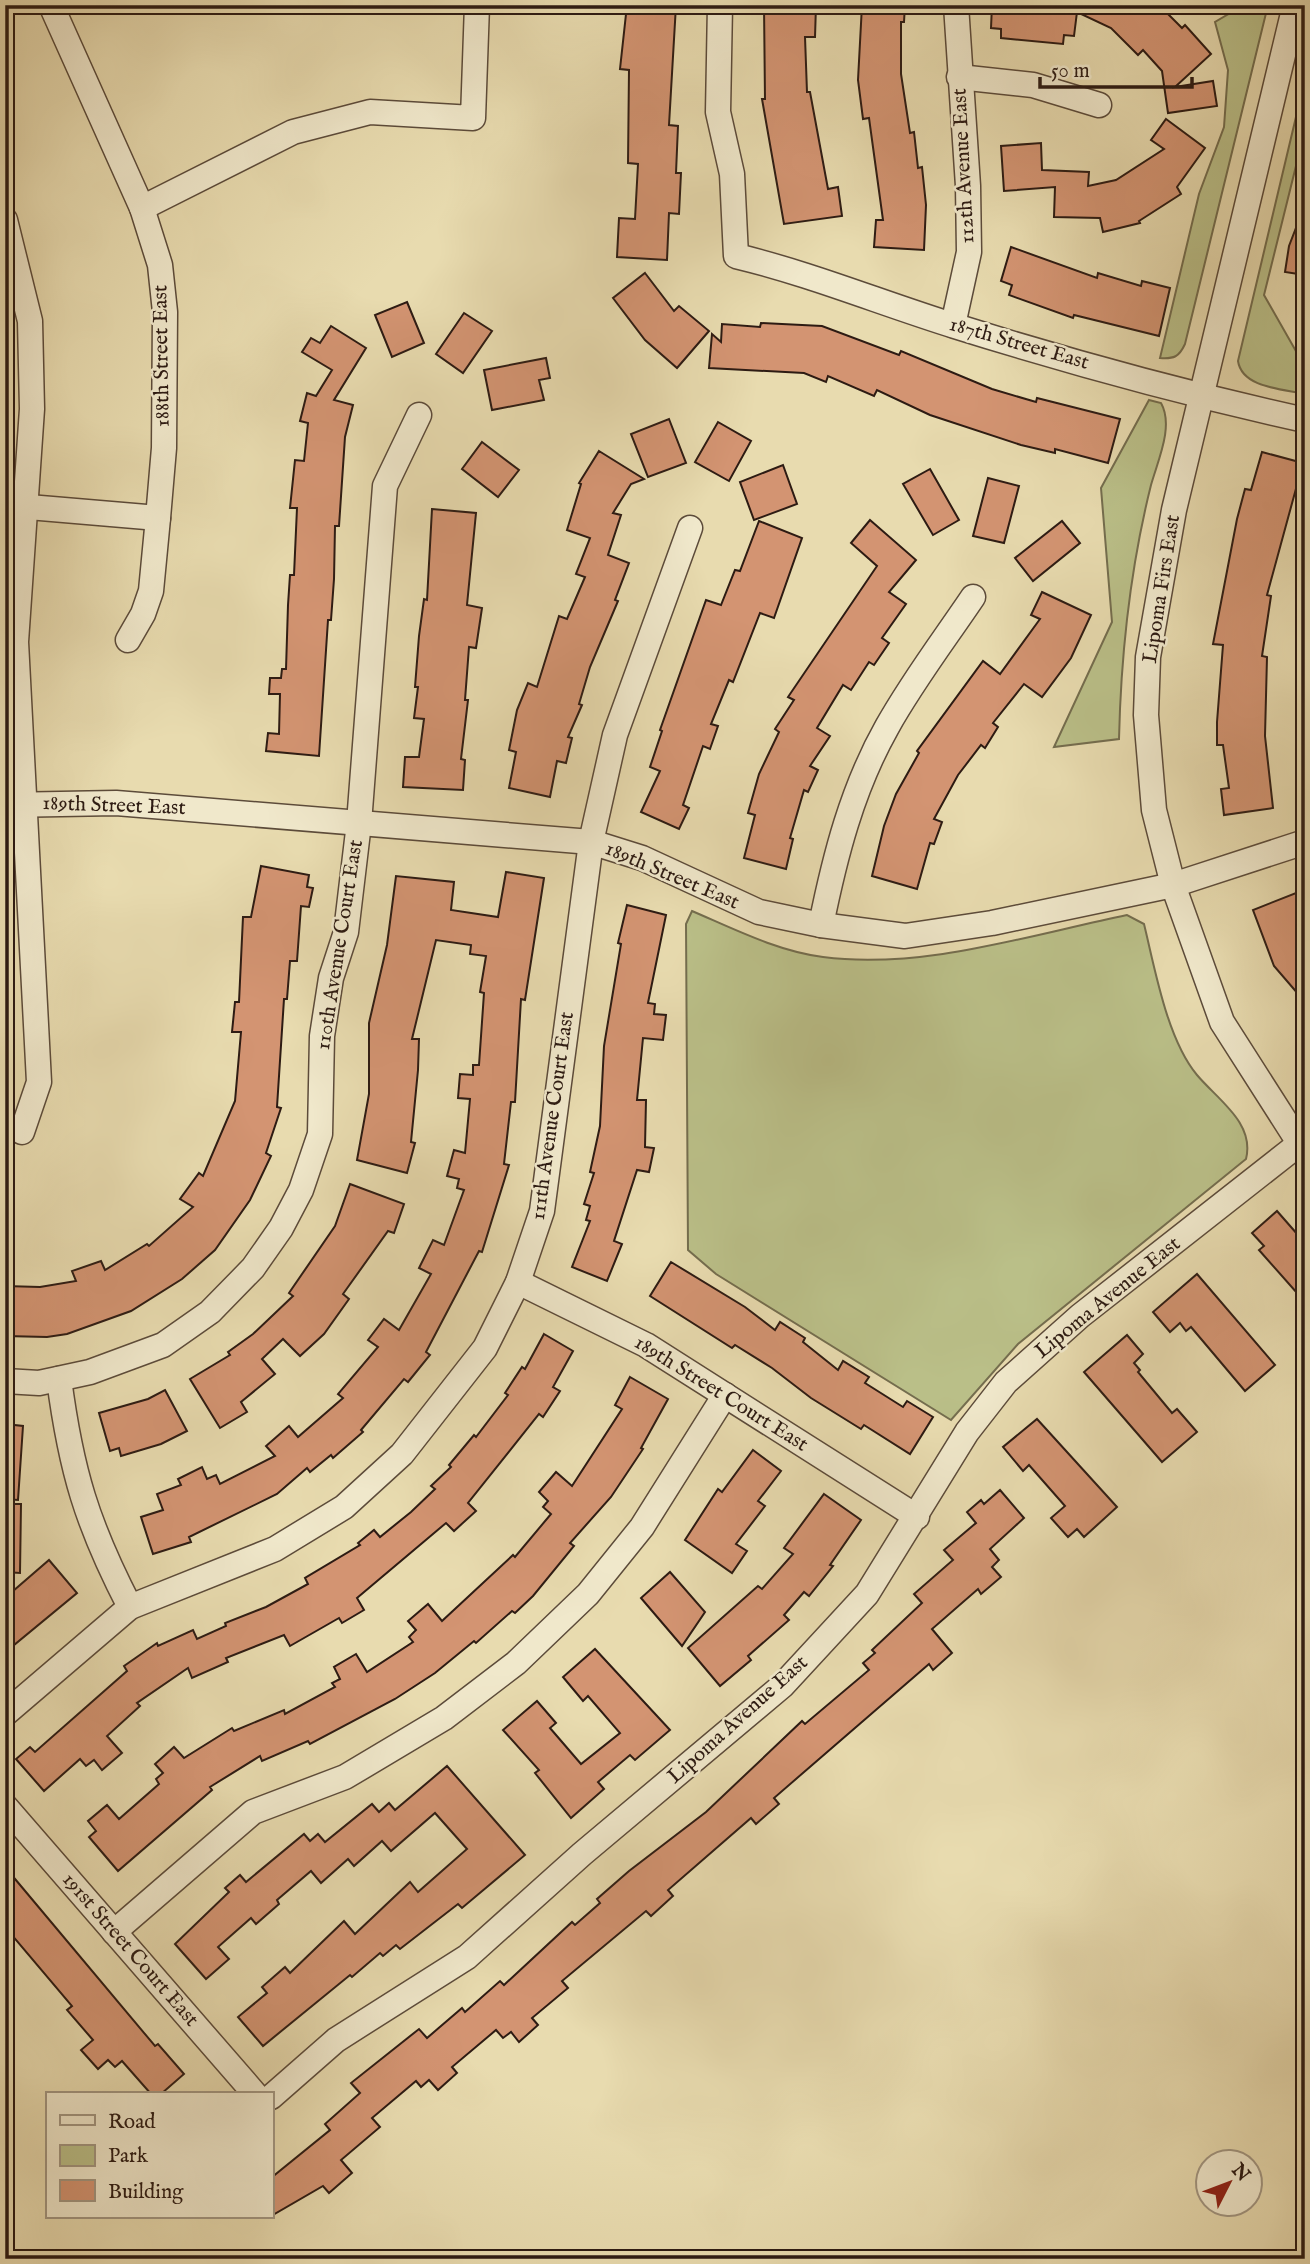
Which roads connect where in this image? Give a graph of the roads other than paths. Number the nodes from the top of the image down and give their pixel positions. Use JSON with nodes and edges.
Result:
{"nodes":[{"id":1,"x":477,"y":5,"type":"edge"},
{"id":2,"x":720,"y":5,"type":"edge"},
{"id":3,"x":956,"y":5,"type":"edge"},
{"id":4,"x":1295,"y":5,"type":"edge"},
{"id":5,"x":57,"y":7,"type":"edge"},
{"id":6,"x":959,"y":77,"type":"junction"},
{"id":7,"x":1099,"y":105,"type":"dead end"},
{"id":8,"x":142,"y":208,"type":"junction"},
{"id":9,"x":5,"y":220,"type":"edge"},
{"id":10,"x":12,"y":270,"type":"edge"},
{"id":11,"x":953,"y":326,"type":"junction"},
{"id":12,"x":1203,"y":398,"type":"junction"},
{"id":13,"x":419,"y":415,"type":"dead end"},
{"id":14,"x":1305,"y":420,"type":"edge"},
{"id":15,"x":15,"y":505,"type":"edge"},
{"id":16,"x":158,"y":518,"type":"junction"},
{"id":17,"x":690,"y":528,"type":"dead end"},
{"id":18,"x":973,"y":597,"type":"dead end"},
{"id":19,"x":128,"y":640,"type":"dead end"},
{"id":20,"x":16,"y":804,"type":"edge"},
{"id":21,"x":359,"y":823,"type":"junction"},
{"id":22,"x":591,"y":842,"type":"junction"},
{"id":23,"x":1305,"y":842,"type":"edge"},
{"id":24,"x":1173,"y":885,"type":"junction"},
{"id":25,"x":821,"y":925,"type":"junction"},
{"id":26,"x":22,"y":1132,"type":"dead end"},
{"id":27,"x":1302,"y":1148,"type":"edge"},
{"id":28,"x":518,"y":1282,"type":"junction"},
{"id":29,"x":58,"y":1379,"type":"junction"},
{"id":30,"x":5,"y":1381,"type":"edge"},
{"id":31,"x":725,"y":1395,"type":"junction"},
{"id":32,"x":917,"y":1517,"type":"junction"},
{"id":33,"x":130,"y":1607,"type":"junction"},
{"id":34,"x":5,"y":1714,"type":"edge"},
{"id":35,"x":5,"y":1806,"type":"edge"},
{"id":36,"x":114,"y":1932,"type":"junction"},
{"id":37,"x":253,"y":2092,"type":"edge"},
{"id":38,"x":273,"y":2095,"type":"edge"}],
"edges":[{"from":1,"to":8,"type":"street"},
{"from":2,"to":11,"type":"street","name":"187th Street East"},
{"from":3,"to":6,"type":"street","name":"112th Avenue East"},
{"from":4,"to":12,"type":"street","name":"Lipoma Firs East"},
{"from":5,"to":8,"type":"street","name":"188th Street East"},
{"from":6,"to":7,"type":"street"},
{"from":6,"to":11,"type":"street","name":"112th Avenue East"},
{"from":8,"to":16,"type":"street","name":"188th Street East"},
{"from":9,"to":10,"type":"street"},
{"from":10,"to":15,"type":"street"},
{"from":11,"to":12,"type":"street","name":"187th Street East"},
{"from":12,"to":14,"type":"street","name":"187th Street East"},
{"from":12,"to":24,"type":"street","name":"Lipoma Firs East"},
{"from":13,"to":21,"type":"street","name":"110th Avenue Court East"},
{"from":15,"to":16,"type":"street"},
{"from":15,"to":20,"type":"street"},
{"from":16,"to":19,"type":"street","name":"188th Street East"},
{"from":17,"to":22,"type":"street","name":"111th Avenue Court East"},
{"from":18,"to":25,"type":"street"},
{"from":20,"to":21,"type":"street","name":"189th Street East"},
{"from":20,"to":26,"type":"street"},
{"from":21,"to":22,"type":"street","name":"189th Street East"},
{"from":21,"to":29,"type":"street","name":"110th Avenue Court East"},
{"from":22,"to":25,"type":"street","name":"189th Street East"},
{"from":22,"to":28,"type":"street","name":"111th Avenue Court East"},
{"from":23,"to":24,"type":"street","name":"189th Street East"},
{"from":24,"to":25,"type":"street","name":"189th Street East"},
{"from":24,"to":27,"type":"street","name":"Lipoma Firs East"},
{"from":27,"to":32,"type":"street","name":"Lipoma Avenue East"},
{"from":28,"to":31,"type":"street","name":"189th Street Court East"},
{"from":28,"to":33,"type":"street","name":"111th Avenue Court East"},
{"from":29,"to":30,"type":"street","name":"110th Avenue Court East"},
{"from":29,"to":33,"type":"street"},
{"from":31,"to":32,"type":"street","name":"189th Street Court East"},
{"from":31,"to":36,"type":"street"},
{"from":32,"to":38,"type":"street","name":"Lipoma Avenue East"},
{"from":33,"to":34,"type":"street","name":"111th Avenue Court East"},
{"from":35,"to":36,"type":"street","name":"191st Street Court East"},
{"from":36,"to":37,"type":"street","name":"191st Street Court East"}]}
